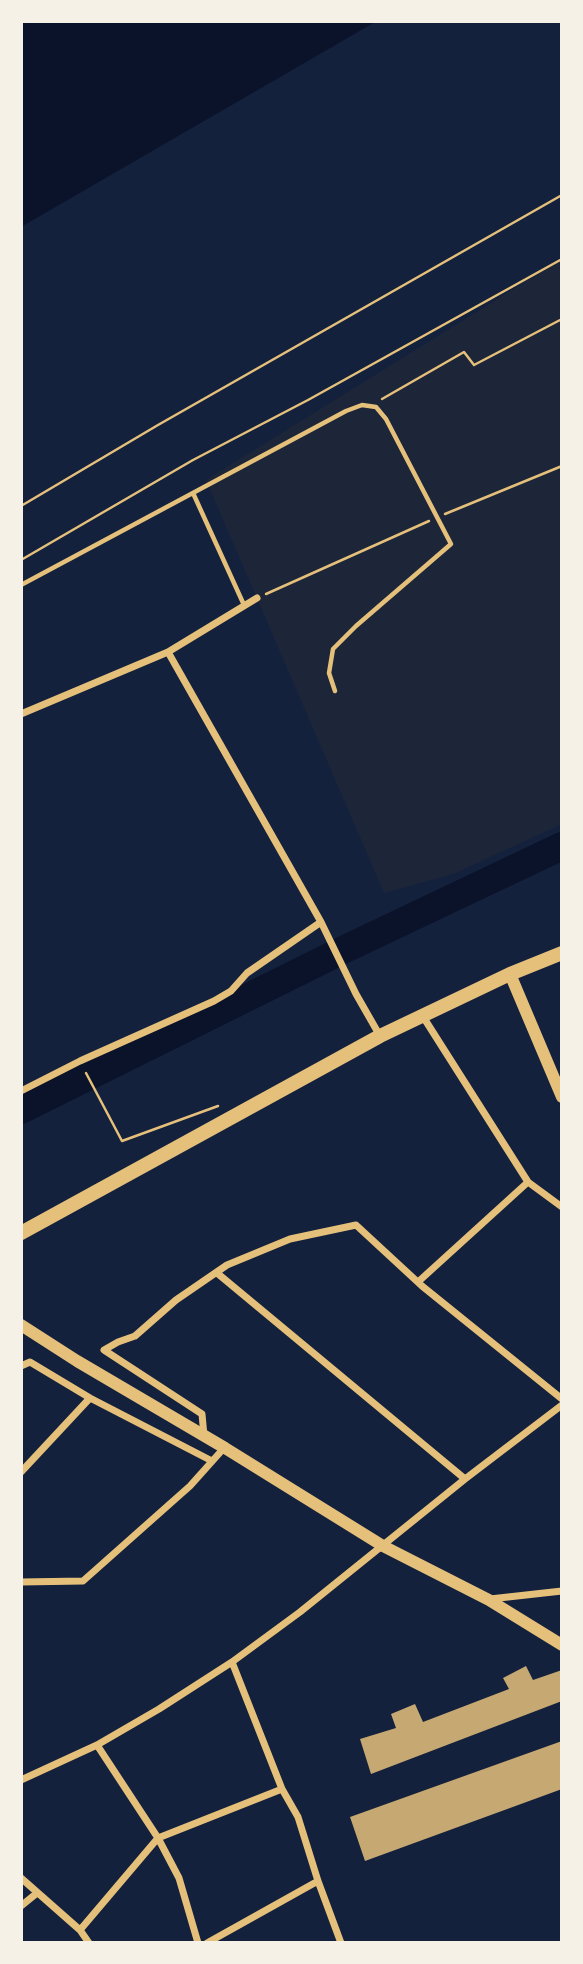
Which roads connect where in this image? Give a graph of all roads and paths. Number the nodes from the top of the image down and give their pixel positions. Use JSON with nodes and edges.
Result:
{"nodes":[{"id":1,"x":562,"y":195,"type":"edge"},
{"id":2,"x":562,"y":259,"type":"edge"},
{"id":3,"x":562,"y":319,"type":"edge"},
{"id":4,"x":376,"y":407,"type":"junction"},
{"id":5,"x":562,"y":466,"type":"edge"},
{"id":6,"x":193,"y":493,"type":"junction"},
{"id":7,"x":21,"y":506,"type":"edge"},
{"id":8,"x":438,"y":517,"type":"junction"},
{"id":9,"x":21,"y":559,"type":"edge"},
{"id":10,"x":21,"y":585,"type":"edge"},
{"id":11,"x":257,"y":598,"type":"joint"},
{"id":12,"x":244,"y":606,"type":"junction"},
{"id":13,"x":168,"y":652,"type":"junction"},
{"id":14,"x":335,"y":691,"type":"dead end"},
{"id":15,"x":21,"y":713,"type":"edge"},
{"id":16,"x":321,"y":922,"type":"junction"},
{"id":17,"x":562,"y":953,"type":"edge"},
{"id":18,"x":510,"y":974,"type":"junction"},
{"id":19,"x":422,"y":1016,"type":"junction"},
{"id":20,"x":380,"y":1036,"type":"junction"},
{"id":21,"x":83,"y":1068,"type":"dead end"},
{"id":22,"x":21,"y":1091,"type":"edge"},
{"id":23,"x":562,"y":1097,"type":"edge"},
{"id":24,"x":245,"y":1109,"type":"junction"},
{"id":25,"x":528,"y":1182,"type":"junction"},
{"id":26,"x":562,"y":1207,"type":"edge"},
{"id":27,"x":21,"y":1233,"type":"edge"},
{"id":28,"x":217,"y":1273,"type":"junction"},
{"id":29,"x":418,"y":1282,"type":"junction"},
{"id":30,"x":21,"y":1325,"type":"edge"},
{"id":31,"x":21,"y":1366,"type":"edge"},
{"id":32,"x":90,"y":1398,"type":"junction"},
{"id":33,"x":562,"y":1399,"type":"edge"},
{"id":34,"x":562,"y":1405,"type":"edge"},
{"id":35,"x":204,"y":1436,"type":"junction"},
{"id":36,"x":224,"y":1448,"type":"junction"},
{"id":37,"x":212,"y":1461,"type":"junction"},
{"id":38,"x":21,"y":1472,"type":"edge"},
{"id":39,"x":465,"y":1479,"type":"junction"},
{"id":40,"x":383,"y":1546,"type":"junction"},
{"id":41,"x":21,"y":1582,"type":"edge"},
{"id":42,"x":562,"y":1591,"type":"edge"},
{"id":43,"x":489,"y":1600,"type":"junction"},
{"id":44,"x":562,"y":1645,"type":"edge"},
{"id":45,"x":232,"y":1662,"type":"junction"},
{"id":46,"x":97,"y":1745,"type":"junction"},
{"id":47,"x":21,"y":1780,"type":"edge"},
{"id":48,"x":282,"y":1789,"type":"junction"},
{"id":49,"x":158,"y":1838,"type":"junction"},
{"id":50,"x":21,"y":1878,"type":"edge"},
{"id":51,"x":318,"y":1881,"type":"junction"},
{"id":52,"x":37,"y":1893,"type":"junction"},
{"id":53,"x":21,"y":1906,"type":"edge"},
{"id":54,"x":80,"y":1930,"type":"junction"},
{"id":55,"x":89,"y":1943,"type":"edge"},
{"id":56,"x":198,"y":1943,"type":"edge"},
{"id":57,"x":207,"y":1943,"type":"edge"},
{"id":58,"x":341,"y":1943,"type":"edge"}],
"edges":[{"from":1,"to":7,"type":"path"},
{"from":2,"to":9,"type":"path"},
{"from":3,"to":4,"type":"path"},
{"from":4,"to":6,"type":"lane"},
{"from":4,"to":8,"type":"lane"},
{"from":5,"to":8,"type":"path"},
{"from":6,"to":10,"type":"lane"},
{"from":6,"to":12,"type":"lane"},
{"from":8,"to":11,"type":"path"},
{"from":8,"to":14,"type":"lane"},
{"from":11,"to":12,"type":"street"},
{"from":12,"to":13,"type":"street"},
{"from":13,"to":15,"type":"street"},
{"from":13,"to":16,"type":"street"},
{"from":16,"to":20,"type":"street"},
{"from":16,"to":22,"type":"street"},
{"from":17,"to":18,"type":"main road"},
{"from":18,"to":19,"type":"main road"},
{"from":18,"to":23,"type":"street"},
{"from":19,"to":20,"type":"main road"},
{"from":19,"to":25,"type":"street"},
{"from":20,"to":24,"type":"main road"},
{"from":21,"to":24,"type":"path"},
{"from":24,"to":27,"type":"main road"},
{"from":25,"to":26,"type":"street"},
{"from":25,"to":29,"type":"street"},
{"from":28,"to":29,"type":"street"},
{"from":28,"to":35,"type":"street"},
{"from":28,"to":39,"type":"street"},
{"from":29,"to":33,"type":"street"},
{"from":30,"to":35,"type":"street"},
{"from":31,"to":32,"type":"street"},
{"from":32,"to":37,"type":"street"},
{"from":32,"to":38,"type":"street"},
{"from":34,"to":39,"type":"street"},
{"from":35,"to":36,"type":"street"},
{"from":36,"to":37,"type":"street"},
{"from":36,"to":40,"type":"street"},
{"from":37,"to":41,"type":"street"},
{"from":39,"to":40,"type":"street"},
{"from":40,"to":43,"type":"street"},
{"from":40,"to":45,"type":"street"},
{"from":42,"to":43,"type":"street"},
{"from":43,"to":44,"type":"street"},
{"from":45,"to":46,"type":"street"},
{"from":45,"to":48,"type":"street"},
{"from":46,"to":47,"type":"street"},
{"from":46,"to":49,"type":"street"},
{"from":48,"to":49,"type":"street"},
{"from":48,"to":51,"type":"street"},
{"from":49,"to":54,"type":"street"},
{"from":49,"to":56,"type":"street"},
{"from":50,"to":52,"type":"street"},
{"from":51,"to":57,"type":"street"},
{"from":51,"to":58,"type":"street"},
{"from":52,"to":53,"type":"street"},
{"from":52,"to":54,"type":"street"},
{"from":54,"to":55,"type":"street"}]}
